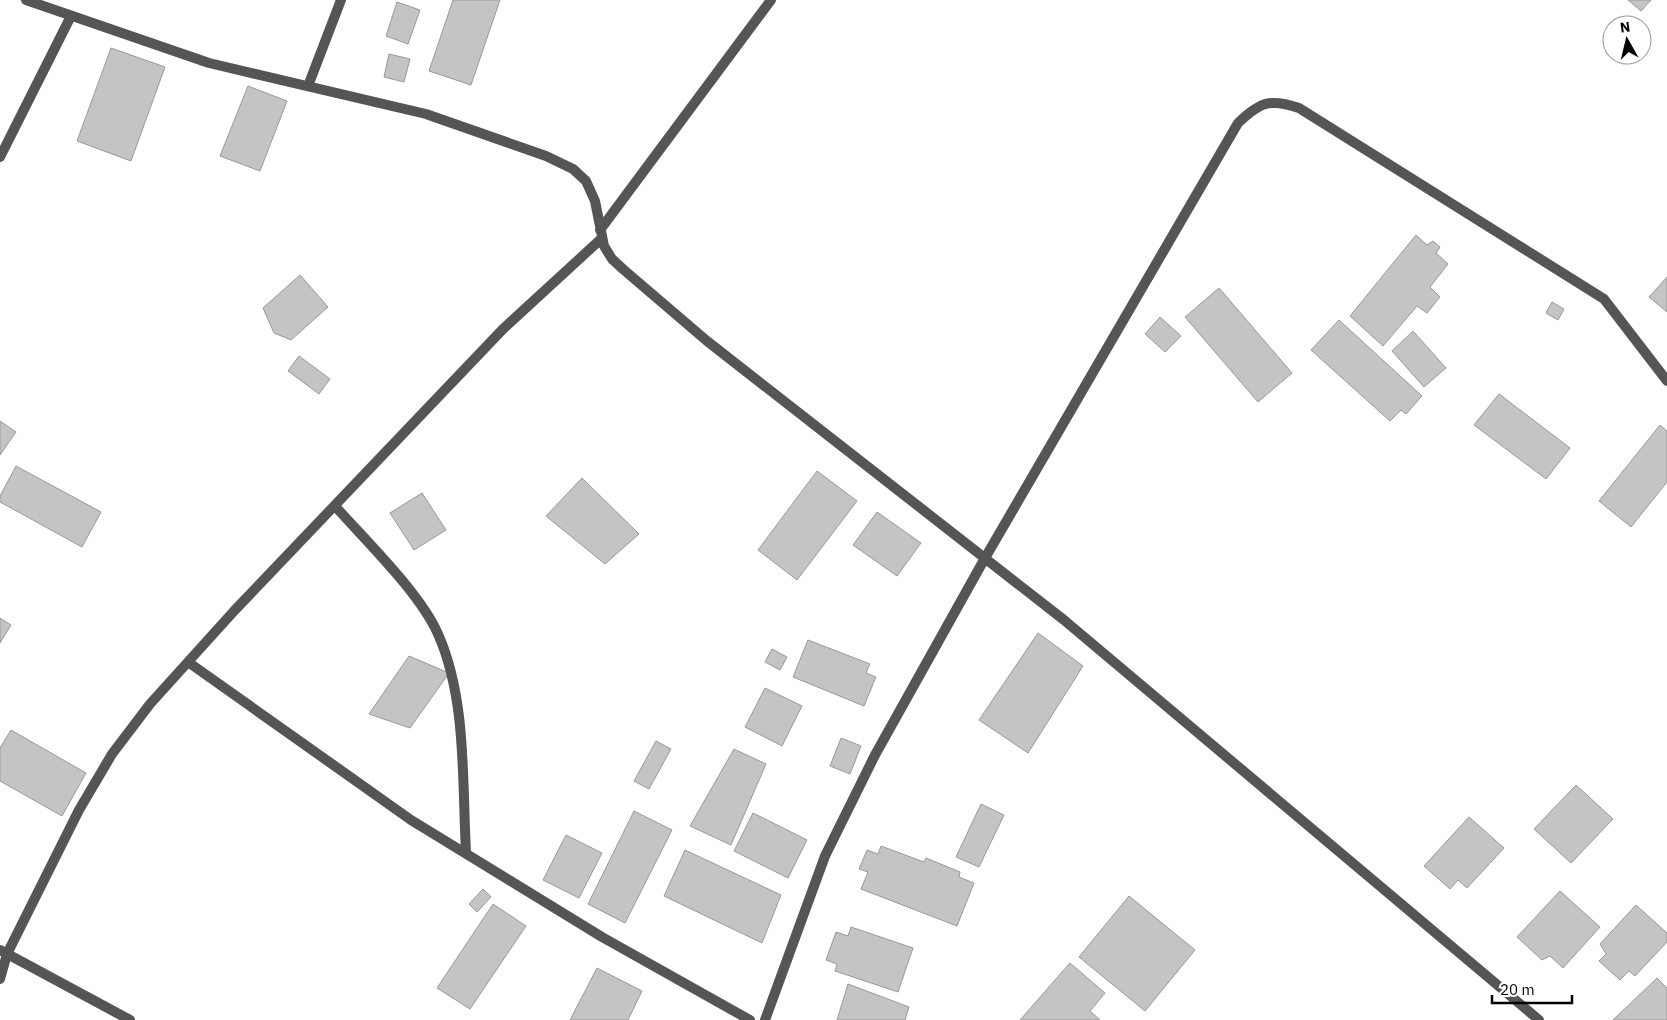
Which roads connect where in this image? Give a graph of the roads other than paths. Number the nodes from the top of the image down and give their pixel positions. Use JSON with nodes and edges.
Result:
{"nodes":[{"id":1,"x":26,"y":0,"type":"edge"},
{"id":2,"x":341,"y":0,"type":"edge"},
{"id":3,"x":771,"y":0,"type":"edge"},
{"id":4,"x":71,"y":16,"type":"junction"},
{"id":5,"x":308,"y":86,"type":"junction"},
{"id":6,"x":0,"y":157,"type":"edge"},
{"id":7,"x":601,"y":235,"type":"junction"},
{"id":8,"x":1667,"y":381,"type":"edge"},
{"id":9,"x":335,"y":506,"type":"junction"},
{"id":10,"x":985,"y":558,"type":"junction"},
{"id":11,"x":188,"y":662,"type":"junction"},
{"id":12,"x":466,"y":852,"type":"junction"},
{"id":13,"x":3,"y":952,"type":"edge"},
{"id":14,"x":0,"y":979,"type":"edge"},
{"id":15,"x":130,"y":1020,"type":"edge"},
{"id":16,"x":750,"y":1020,"type":"edge"},
{"id":17,"x":765,"y":1020,"type":"edge"},
{"id":18,"x":1539,"y":1020,"type":"edge"}],
"edges":[{"from":1,"to":4,"type":"street"},
{"from":2,"to":5,"type":"street"},
{"from":3,"to":7,"type":"street"},
{"from":4,"to":5,"type":"street"},
{"from":4,"to":6,"type":"street"},
{"from":5,"to":7,"type":"street"},
{"from":7,"to":9,"type":"street"},
{"from":7,"to":10,"type":"street"},
{"from":8,"to":10,"type":"street"},
{"from":9,"to":11,"type":"street"},
{"from":9,"to":12,"type":"street"},
{"from":10,"to":17,"type":"street"},
{"from":10,"to":18,"type":"street"},
{"from":11,"to":12,"type":"street"},
{"from":11,"to":13,"type":"street"},
{"from":12,"to":16,"type":"street"},
{"from":13,"to":14,"type":"street"},
{"from":13,"to":15,"type":"street"}]}
